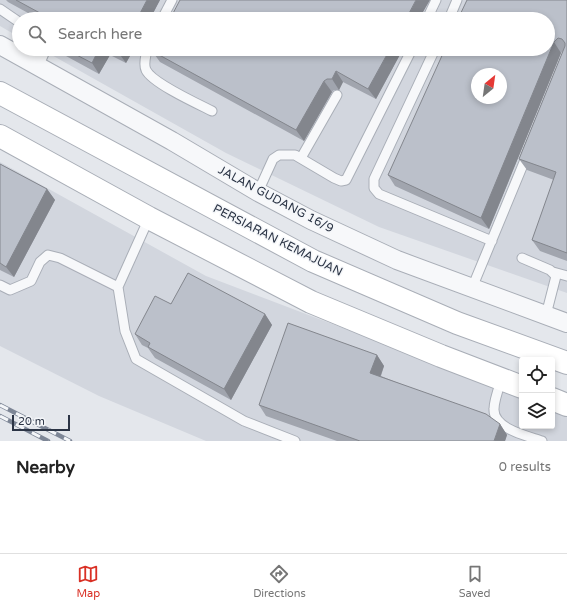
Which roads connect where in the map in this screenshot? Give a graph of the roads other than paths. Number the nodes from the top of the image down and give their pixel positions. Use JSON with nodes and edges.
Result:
{"nodes":[{"id":1,"x":172,"y":0,"type":"edge"},
{"id":2,"x":436,"y":0,"type":"edge"},
{"id":3,"x":457,"y":0,"type":"edge"},
{"id":4,"x":0,"y":9,"type":"edge"},
{"id":5,"x":166,"y":12,"type":"edge"},
{"id":6,"x":430,"y":12,"type":"edge"},
{"id":7,"x":451,"y":12,"type":"edge"},
{"id":8,"x":12,"y":17,"type":"edge"},
{"id":9,"x":0,"y":44,"type":"edge"},
{"id":10,"x":12,"y":51,"type":"edge"},
{"id":11,"x":20,"y":56,"type":"edge"},
{"id":12,"x":43,"y":56,"type":"edge"},
{"id":13,"x":146,"y":56,"type":"edge"},
{"id":14,"x":408,"y":56,"type":"edge"},
{"id":15,"x":432,"y":56,"type":"edge"},
{"id":16,"x":38,"y":67,"type":"junction"},
{"id":17,"x":0,"y":93,"type":"edge"},
{"id":18,"x":337,"y":95,"type":"dead end"},
{"id":19,"x":212,"y":111,"type":"dead end"},
{"id":20,"x":0,"y":136,"type":"edge"},
{"id":21,"x":530,"y":148,"type":"edge"},
{"id":22,"x":301,"y":158,"type":"junction"},
{"id":23,"x":258,"y":192,"type":"junction"},
{"id":24,"x":149,"y":218,"type":"junction"},
{"id":25,"x":492,"y":241,"type":"junction"},
{"id":26,"x":522,"y":258,"type":"dead end"},
{"id":27,"x":553,"y":272,"type":"junction"},
{"id":28,"x":567,"y":276,"type":"edge"},
{"id":29,"x":0,"y":285,"type":"edge"},
{"id":30,"x":118,"y":288,"type":"junction"},
{"id":31,"x":472,"y":288,"type":"junction"},
{"id":32,"x":546,"y":316,"type":"junction"},
{"id":33,"x":567,"y":323,"type":"edge"},
{"id":34,"x":567,"y":362,"type":"edge"},
{"id":35,"x":502,"y":378,"type":"junction"},
{"id":36,"x":519,"y":386,"type":"edge"},
{"id":37,"x":555,"y":400,"type":"edge"},
{"id":38,"x":567,"y":405,"type":"edge"},
{"id":39,"x":295,"y":441,"type":"edge"},
{"id":40,"x":542,"y":441,"type":"edge"}],
"edges":[{"from":1,"to":5,"type":"lane"},
{"from":2,"to":6,"type":"lane"},
{"from":3,"to":7,"type":"lane"},
{"from":4,"to":8,"type":"lane"},
{"from":9,"to":10,"type":"street","name":"JALAN GUDANG 16/9"},
{"from":11,"to":16,"type":"street","name":"JALAN GUDANG 16/9"},
{"from":12,"to":16,"type":"lane"},
{"from":13,"to":19,"type":"lane"},
{"from":14,"to":22,"type":"lane"},
{"from":15,"to":25,"type":"lane"},
{"from":16,"to":23,"type":"street","name":"JALAN GUDANG 16/9"},
{"from":17,"to":34,"type":"main road","name":"PERSIARAN KEMAJUAN"},
{"from":18,"to":22,"type":"lane"},
{"from":20,"to":24,"type":"main road"},
{"from":21,"to":25,"type":"lane"},
{"from":22,"to":23,"type":"lane"},
{"from":23,"to":31,"type":"street","name":"JALAN GUDANG 16/9"},
{"from":24,"to":30,"type":"lane"},
{"from":24,"to":35,"type":"main road"},
{"from":25,"to":31,"type":"lane"},
{"from":26,"to":27,"type":"lane"},
{"from":27,"to":28,"type":"lane"},
{"from":27,"to":32,"type":"lane"},
{"from":29,"to":30,"type":"lane"},
{"from":30,"to":39,"type":"lane"},
{"from":31,"to":32,"type":"street","name":"JALAN GUDANG 16/9"},
{"from":32,"to":33,"type":"street","name":"JALAN GUDANG 16/9"},
{"from":35,"to":36,"type":"main road"},
{"from":35,"to":40,"type":"lane"},
{"from":37,"to":38,"type":"main road"}]}
